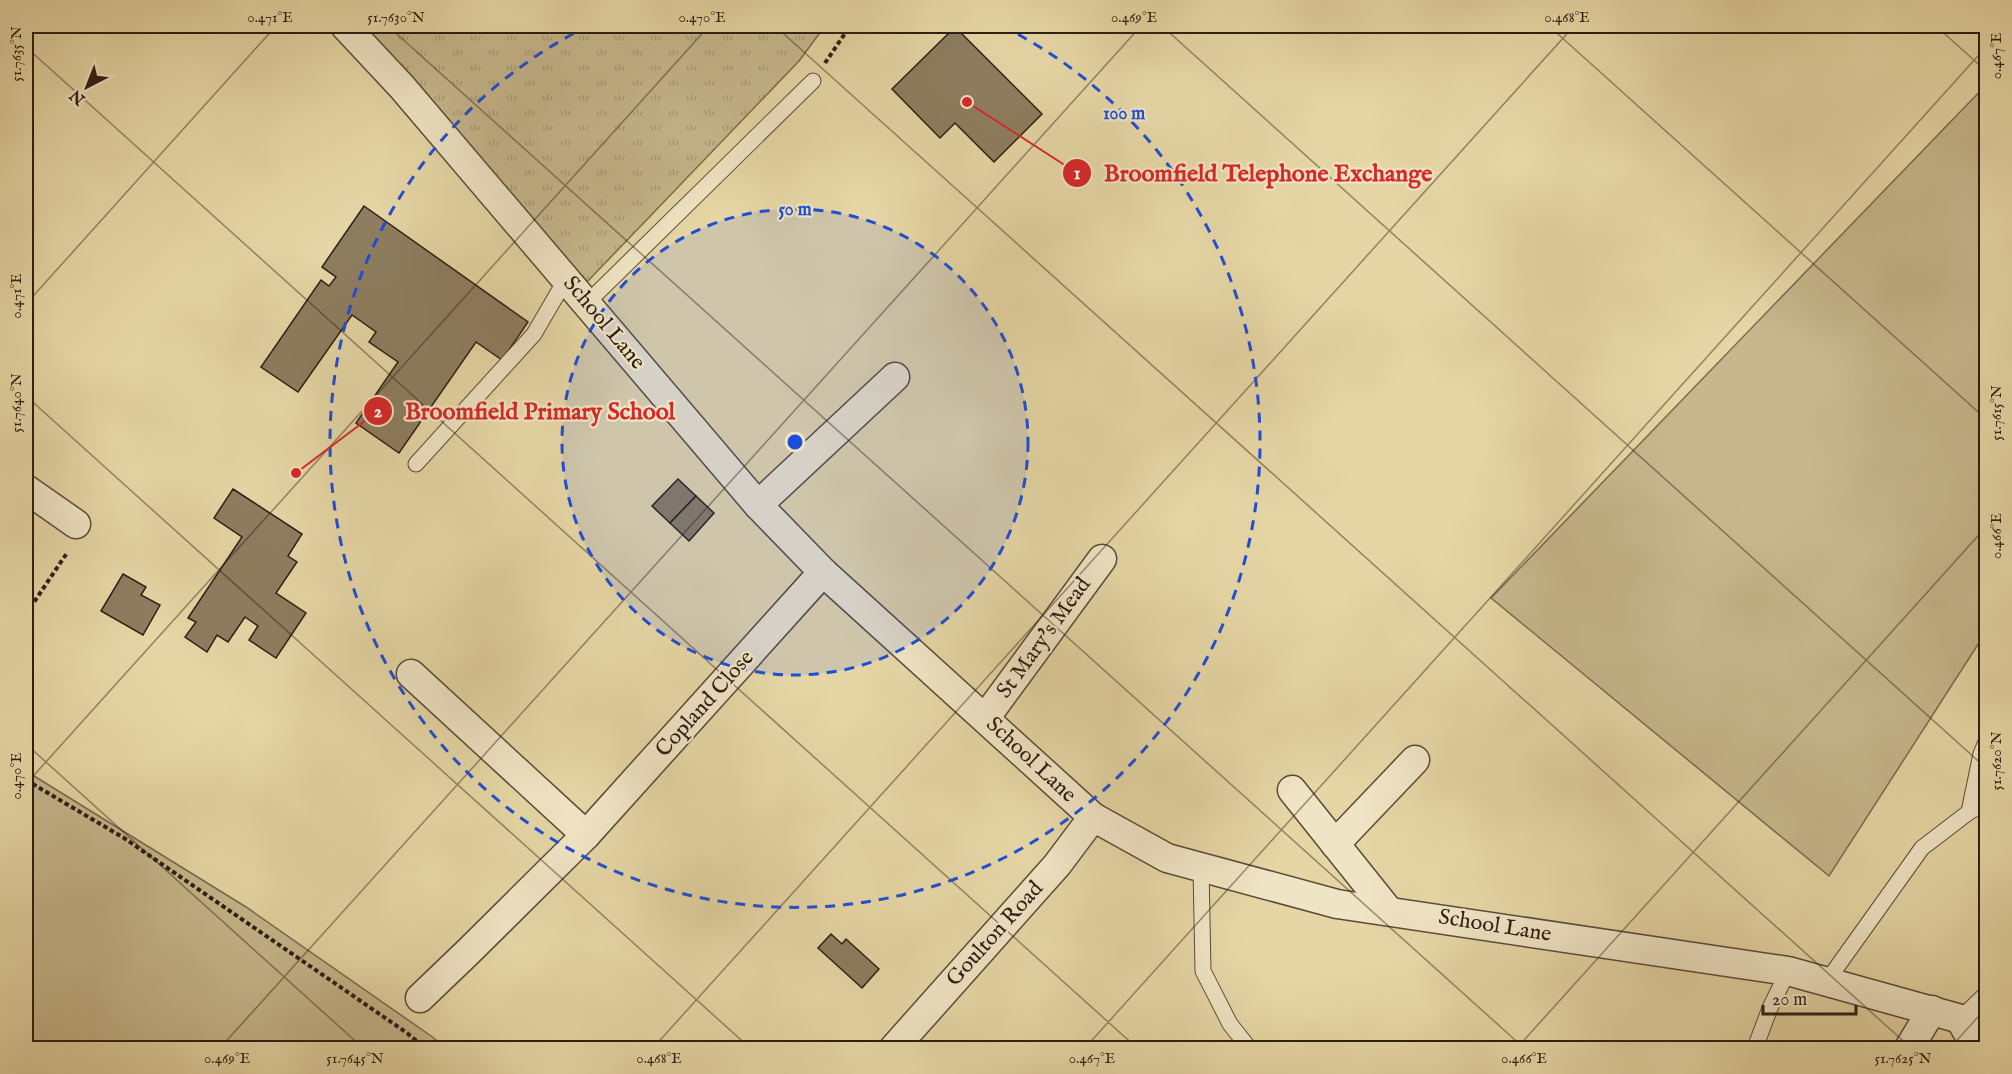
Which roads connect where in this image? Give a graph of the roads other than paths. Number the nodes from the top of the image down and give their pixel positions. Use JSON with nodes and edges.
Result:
{"nodes":[{"id":1,"x":345,"y":26,"type":"edge"},
{"id":2,"x":813,"y":81,"type":"road end"},
{"id":3,"x":566,"y":279,"type":"junction"},
{"id":4,"x":587,"y":303,"type":"junction"},
{"id":5,"x":895,"y":377,"type":"dead end"},
{"id":6,"x":416,"y":464,"type":"dead end"},
{"id":7,"x":26,"y":489,"type":"edge"},
{"id":8,"x":758,"y":505,"type":"junction"},
{"id":9,"x":76,"y":524,"type":"road end"},
{"id":10,"x":1102,"y":560,"type":"dead end"},
{"id":11,"x":823,"y":572,"type":"junction"},
{"id":12,"x":411,"y":674,"type":"dead end"},
{"id":13,"x":986,"y":717,"type":"junction"},
{"id":14,"x":1986,"y":742,"type":"edge"},
{"id":15,"x":1415,"y":760,"type":"dead end"},
{"id":16,"x":1292,"y":790,"type":"dead end"},
{"id":17,"x":1986,"y":802,"type":"edge"},
{"id":18,"x":1970,"y":812,"type":"junction"},
{"id":19,"x":1093,"y":817,"type":"junction"},
{"id":20,"x":586,"y":835,"type":"junction"},
{"id":21,"x":1335,"y":844,"type":"junction"},
{"id":22,"x":1201,"y":868,"type":"junction"},
{"id":23,"x":1388,"y":910,"type":"junction"},
{"id":24,"x":1788,"y":971,"type":"junction"},
{"id":25,"x":1827,"y":981,"type":"junction"},
{"id":26,"x":1986,"y":994,"type":"edge"},
{"id":27,"x":420,"y":998,"type":"dead end"},
{"id":28,"x":1932,"y":1010,"type":"junction"},
{"id":29,"x":1973,"y":1022,"type":"edge"},
{"id":30,"x":894,"y":1048,"type":"edge"},
{"id":31,"x":1249,"y":1048,"type":"edge"},
{"id":32,"x":1755,"y":1048,"type":"edge"},
{"id":33,"x":1909,"y":1048,"type":"edge"},
{"id":34,"x":1979,"y":1048,"type":"edge"}],
"edges":[{"from":1,"to":3,"type":"street","name":"School Lane"},
{"from":2,"to":4,"type":"lane"},
{"from":3,"to":4,"type":"street","name":"School Lane"},
{"from":3,"to":6,"type":"lane"},
{"from":4,"to":8,"type":"street","name":"School Lane"},
{"from":5,"to":8,"type":"street"},
{"from":7,"to":9,"type":"street"},
{"from":8,"to":11,"type":"street","name":"School Lane"},
{"from":10,"to":13,"type":"street","name":"St Mary's Mead"},
{"from":11,"to":13,"type":"street","name":"School Lane"},
{"from":11,"to":20,"type":"street","name":"Copland Close"},
{"from":12,"to":20,"type":"street"},
{"from":13,"to":19,"type":"street","name":"School Lane"},
{"from":14,"to":18,"type":"lane"},
{"from":15,"to":21,"type":"street"},
{"from":16,"to":21,"type":"street"},
{"from":17,"to":18,"type":"lane"},
{"from":18,"to":25,"type":"lane"},
{"from":19,"to":22,"type":"street","name":"School Lane"},
{"from":19,"to":30,"type":"street","name":"Goulton Road"},
{"from":20,"to":27,"type":"street","name":"Copland Close"},
{"from":21,"to":23,"type":"street"},
{"from":22,"to":23,"type":"street","name":"School Lane"},
{"from":22,"to":31,"type":"lane"},
{"from":23,"to":24,"type":"street","name":"School Lane"},
{"from":24,"to":25,"type":"street","name":"School Lane"},
{"from":24,"to":32,"type":"lane"},
{"from":25,"to":28,"type":"street","name":"School Lane"},
{"from":26,"to":29,"type":"lane"},
{"from":28,"to":29,"type":"street","name":"School Lane"},
{"from":28,"to":33,"type":"street"},
{"from":29,"to":34,"type":"street"}]}
